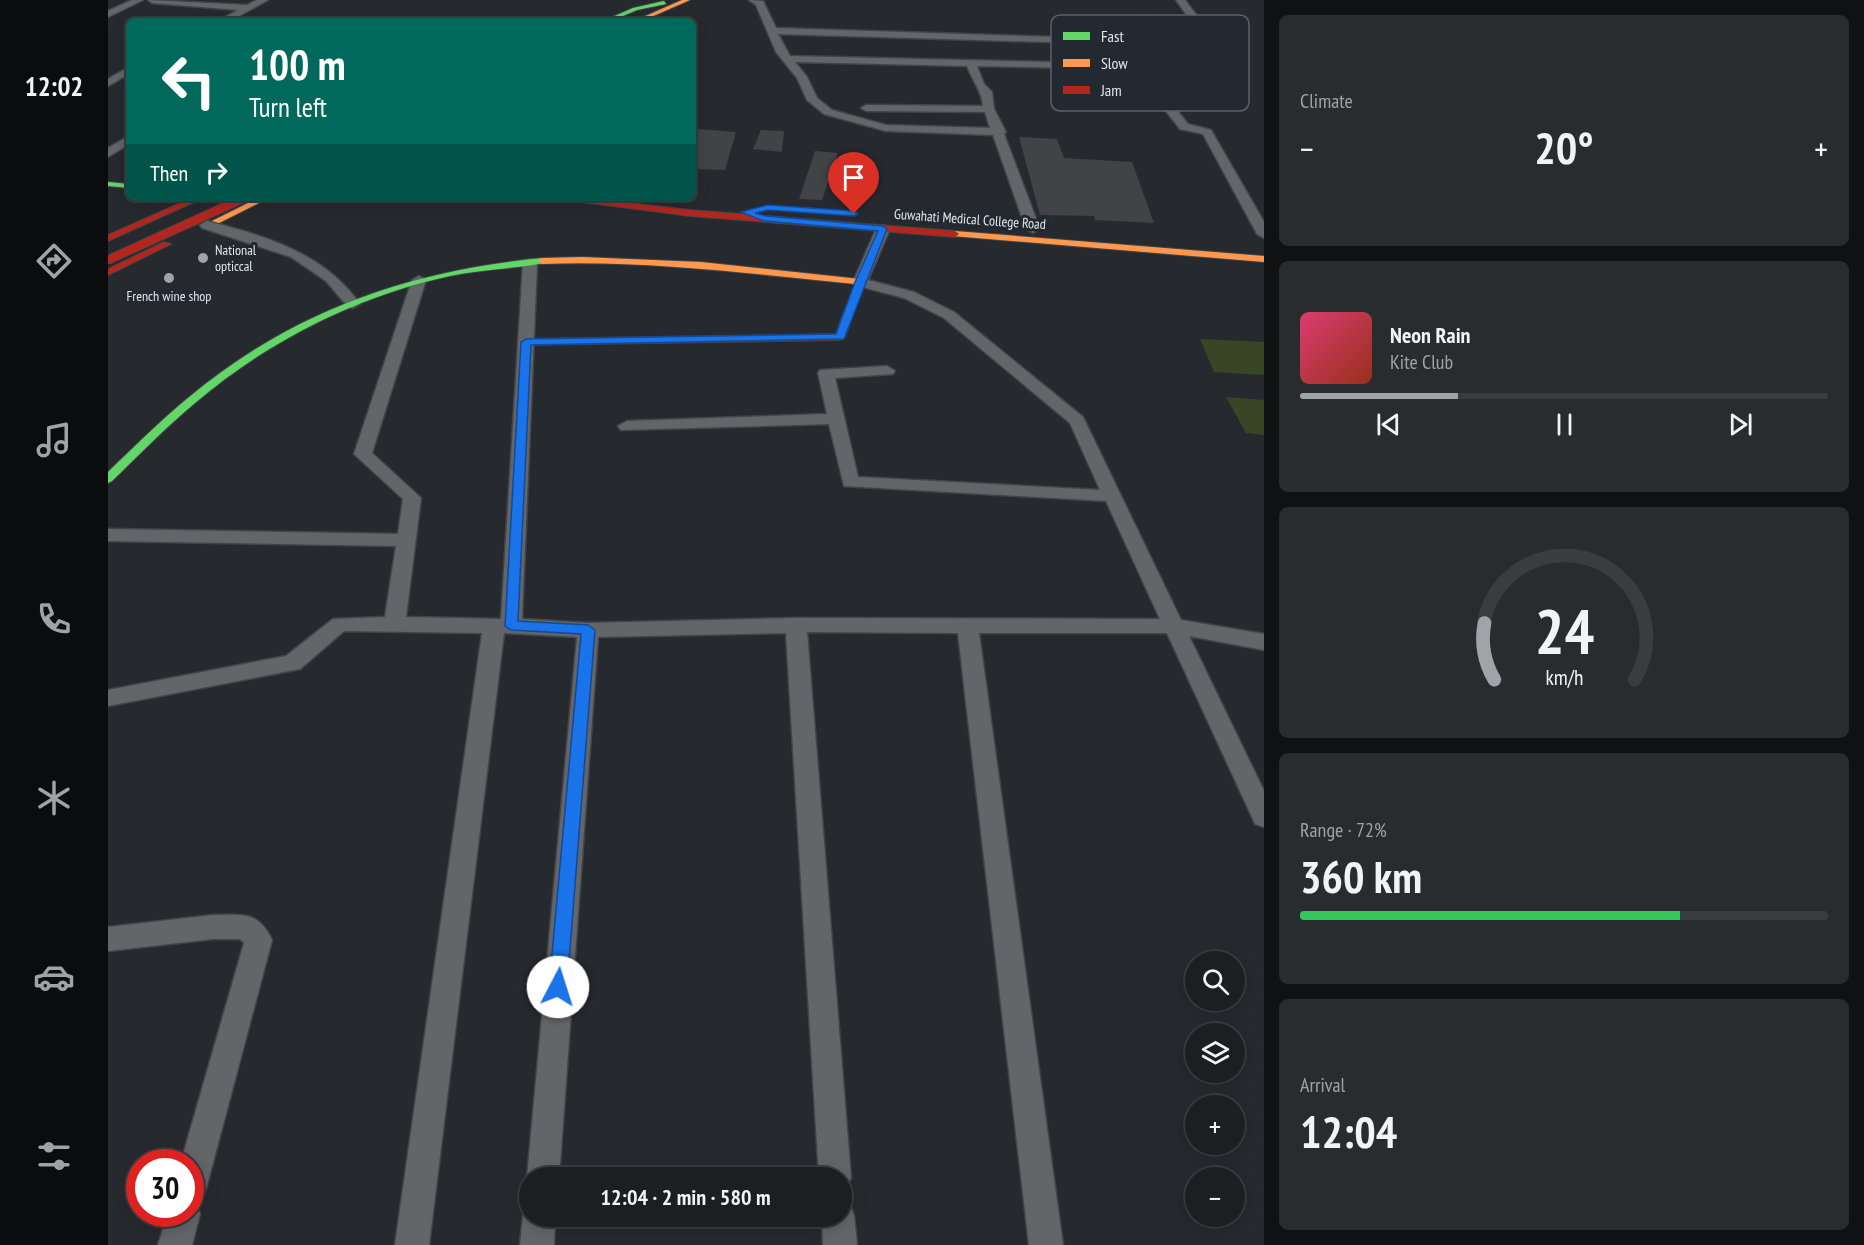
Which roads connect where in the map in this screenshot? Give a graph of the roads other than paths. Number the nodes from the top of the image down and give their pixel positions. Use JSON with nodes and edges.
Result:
{"nodes":[{"id":1,"x":138,"y":0,"type":"edge"},
{"id":2,"x":152,"y":0,"type":"edge"},
{"id":3,"x":264,"y":0,"type":"edge"},
{"id":4,"x":753,"y":0,"type":"edge"},
{"id":5,"x":1180,"y":0,"type":"edge"},
{"id":6,"x":248,"y":8,"type":"junction"},
{"id":7,"x":661,"y":9,"type":"edge"},
{"id":8,"x":108,"y":14,"type":"edge"},
{"id":9,"x":1191,"y":15,"type":"edge"},
{"id":10,"x":229,"y":18,"type":"edge"},
{"id":11,"x":613,"y":18,"type":"edge"},
{"id":12,"x":632,"y":18,"type":"edge"},
{"id":13,"x":773,"y":31,"type":"junction"},
{"id":14,"x":1051,"y":39,"type":"edge"},
{"id":15,"x":786,"y":59,"type":"junction"},
{"id":16,"x":970,"y":61,"type":"junction"},
{"id":17,"x":1051,"y":63,"type":"edge"},
{"id":18,"x":126,"y":72,"type":"edge"},
{"id":19,"x":108,"y":83,"type":"edge"},
{"id":20,"x":866,"y":108,"type":"dead end"},
{"id":21,"x":989,"y":109,"type":"junction"},
{"id":22,"x":1171,"y":111,"type":"edge"},
{"id":23,"x":1000,"y":132,"type":"junction"},
{"id":24,"x":126,"y":142,"type":"edge"},
{"id":25,"x":108,"y":153,"type":"edge"},
{"id":26,"x":108,"y":179,"type":"edge"},
{"id":27,"x":126,"y":181,"type":"edge"},
{"id":28,"x":108,"y":184,"type":"edge"},
{"id":29,"x":126,"y":186,"type":"edge"},
{"id":30,"x":192,"y":201,"type":"edge"},
{"id":31,"x":212,"y":201,"type":"edge"},
{"id":32,"x":252,"y":201,"type":"edge"},
{"id":33,"x":252,"y":201,"type":"edge"},
{"id":34,"x":584,"y":201,"type":"edge"},
{"id":35,"x":656,"y":201,"type":"edge"},
{"id":36,"x":719,"y":205,"type":"junction"},
{"id":37,"x":766,"y":213,"type":"junction"},
{"id":38,"x":207,"y":225,"type":"junction"},
{"id":39,"x":883,"y":229,"type":"junction"},
{"id":40,"x":1034,"y":229,"type":"junction"},
{"id":41,"x":1264,"y":234,"type":"edge"},
{"id":42,"x":108,"y":238,"type":"edge"},
{"id":43,"x":1264,"y":245,"type":"edge"},
{"id":44,"x":108,"y":248,"type":"edge"},
{"id":45,"x":1264,"y":259,"type":"edge"},
{"id":46,"x":108,"y":260,"type":"edge"},
{"id":47,"x":530,"y":263,"type":"junction"},
{"id":48,"x":108,"y":272,"type":"edge"},
{"id":49,"x":419,"y":280,"type":"junction"},
{"id":50,"x":860,"y":282,"type":"junction"},
{"id":51,"x":353,"y":304,"type":"junction"},
{"id":52,"x":526,"y":342,"type":"junction"},
{"id":53,"x":887,"y":371,"type":"dead end"},
{"id":54,"x":836,"y":419,"type":"junction"},
{"id":55,"x":627,"y":426,"type":"dead end"},
{"id":56,"x":108,"y":479,"type":"edge"},
{"id":57,"x":1113,"y":496,"type":"junction"},
{"id":58,"x":108,"y":535,"type":"edge"},
{"id":59,"x":407,"y":540,"type":"junction"},
{"id":60,"x":395,"y":624,"type":"junction"},
{"id":61,"x":796,"y":625,"type":"junction"},
{"id":62,"x":503,"y":626,"type":"junction"},
{"id":63,"x":968,"y":626,"type":"junction"},
{"id":64,"x":1174,"y":626,"type":"junction"},
{"id":65,"x":588,"y":630,"type":"junction"},
{"id":66,"x":1264,"y":642,"type":"edge"},
{"id":67,"x":108,"y":698,"type":"edge"},
{"id":68,"x":1264,"y":817,"type":"edge"},
{"id":69,"x":108,"y":939,"type":"edge"},
{"id":70,"x":201,"y":1149,"type":"edge"},
{"id":71,"x":544,"y":1167,"type":"edge"},
{"id":72,"x":835,"y":1167,"type":"edge"},
{"id":73,"x":180,"y":1227,"type":"edge"},
{"id":74,"x":538,"y":1227,"type":"edge"},
{"id":75,"x":839,"y":1227,"type":"edge"},
{"id":76,"x":175,"y":1245,"type":"edge"},
{"id":77,"x":412,"y":1245,"type":"edge"},
{"id":78,"x":537,"y":1245,"type":"edge"},
{"id":79,"x":840,"y":1245,"type":"edge"},
{"id":80,"x":1046,"y":1245,"type":"edge"}],
"edges":[{"from":1,"to":8,"type":"street"},
{"from":2,"to":6,"type":"street"},
{"from":3,"to":6,"type":"street"},
{"from":4,"to":13,"type":"street"},
{"from":5,"to":9,"type":"street"},
{"from":6,"to":10,"type":"street"},
{"from":7,"to":11,"type":"main road"},
{"from":7,"to":12,"type":"main road"},
{"from":13,"to":14,"type":"street"},
{"from":13,"to":15,"type":"street"},
{"from":15,"to":16,"type":"street"},
{"from":15,"to":23,"type":"street"},
{"from":16,"to":17,"type":"street"},
{"from":16,"to":21,"type":"street"},
{"from":18,"to":19,"type":"street"},
{"from":20,"to":21,"type":"street"},
{"from":21,"to":23,"type":"street"},
{"from":22,"to":41,"type":"street"},
{"from":23,"to":40,"type":"street"},
{"from":24,"to":25,"type":"street"},
{"from":26,"to":27,"type":"main road"},
{"from":28,"to":29,"type":"main road"},
{"from":30,"to":42,"type":"main road"},
{"from":31,"to":44,"type":"main road"},
{"from":32,"to":38,"type":"main road"},
{"from":33,"to":46,"type":"main road","bridge":true},
{"from":34,"to":37,"type":"main road","name":"Guwahati Medical College Road"},
{"from":35,"to":36,"type":"main road"},
{"from":36,"to":37,"type":"main road","name":"Guwahati Medical College Road"},
{"from":36,"to":37,"type":"main road"},
{"from":37,"to":39,"type":"main road","name":"Guwahati Medical College Road"},
{"from":37,"to":40,"type":"main road","name":"Guwahati Medical College Road"},
{"from":38,"to":48,"type":"main road"},
{"from":38,"to":51,"type":"street"},
{"from":39,"to":45,"type":"main road","name":"Guwahati Medical College Road"},
{"from":39,"to":50,"type":"street"},
{"from":40,"to":43,"type":"main road","name":"Guwahati Medical College Road"},
{"from":47,"to":49,"type":"main road"},
{"from":47,"to":50,"type":"main road"},
{"from":47,"to":52,"type":"street"},
{"from":49,"to":51,"type":"main road"},
{"from":49,"to":59,"type":"street"},
{"from":50,"to":52,"type":"main road"},
{"from":50,"to":57,"type":"street"},
{"from":51,"to":56,"type":"main road"},
{"from":52,"to":62,"type":"street"},
{"from":53,"to":54,"type":"street"},
{"from":54,"to":55,"type":"street"},
{"from":54,"to":57,"type":"street"},
{"from":57,"to":64,"type":"street"},
{"from":58,"to":59,"type":"street"},
{"from":59,"to":60,"type":"street"},
{"from":60,"to":62,"type":"street"},
{"from":60,"to":67,"type":"street"},
{"from":61,"to":63,"type":"street"},
{"from":61,"to":65,"type":"street"},
{"from":61,"to":72,"type":"street"},
{"from":62,"to":65,"type":"street"},
{"from":62,"to":77,"type":"street"},
{"from":63,"to":64,"type":"street"},
{"from":63,"to":80,"type":"street"},
{"from":64,"to":66,"type":"street"},
{"from":64,"to":68,"type":"street"},
{"from":65,"to":71,"type":"street"},
{"from":69,"to":70,"type":"street"},
{"from":73,"to":76,"type":"street"},
{"from":74,"to":78,"type":"street"},
{"from":75,"to":79,"type":"street"}]}
